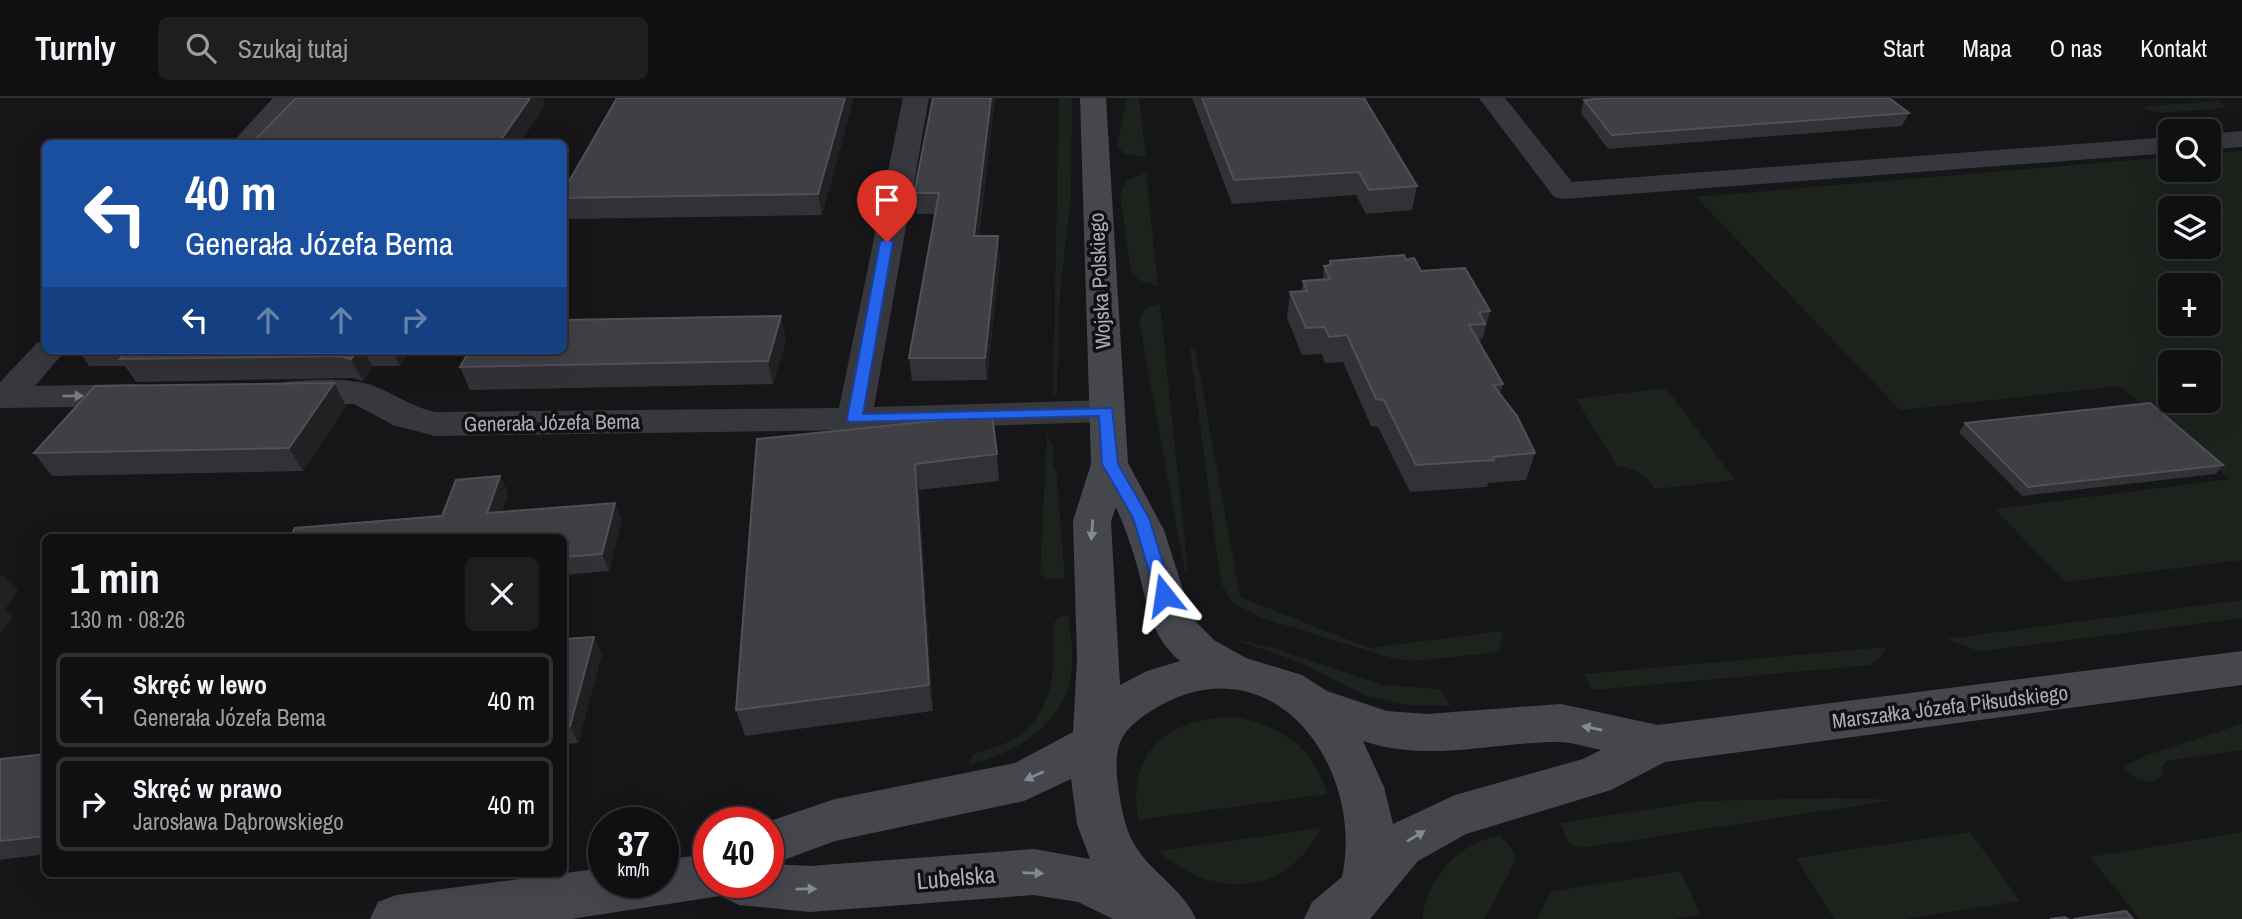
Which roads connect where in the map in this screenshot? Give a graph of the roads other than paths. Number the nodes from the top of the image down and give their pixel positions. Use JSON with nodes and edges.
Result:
{"nodes":[{"id":1,"x":287,"y":98,"type":"edge"},
{"id":2,"x":916,"y":98,"type":"edge"},
{"id":3,"x":1093,"y":98,"type":"edge"},
{"id":4,"x":1492,"y":98,"type":"edge"},
{"id":5,"x":2242,"y":139,"type":"edge"},
{"id":6,"x":248,"y":140,"type":"edge"},
{"id":7,"x":2221,"y":141,"type":"edge"},
{"id":8,"x":2158,"y":146,"type":"edge"},
{"id":9,"x":45,"y":354,"type":"edge"},
{"id":10,"x":262,"y":393,"type":"edge"},
{"id":11,"x":167,"y":395,"type":"edge"},
{"id":12,"x":1106,"y":411,"type":"junction"},
{"id":13,"x":854,"y":419,"type":"junction"},
{"id":14,"x":1110,"y":464,"type":"junction"},
{"id":15,"x":2242,"y":668,"type":"edge"},
{"id":16,"x":1237,"y":674,"type":"junction"},
{"id":17,"x":1312,"y":705,"type":"junction"},
{"id":18,"x":1094,"y":743,"type":"junction"},
{"id":19,"x":1658,"y":744,"type":"junction"},
{"id":20,"x":784,"y":838,"type":"edge"},
{"id":21,"x":693,"y":879,"type":"edge"},
{"id":22,"x":784,"y":889,"type":"edge"},
{"id":23,"x":1368,"y":900,"type":"edge"},
{"id":24,"x":396,"y":919,"type":"edge"},
{"id":25,"x":1168,"y":919,"type":"edge"},
{"id":26,"x":1330,"y":919,"type":"edge"}],
"edges":[{"from":1,"to":6,"type":"street"},
{"from":2,"to":13,"type":"street"},
{"from":3,"to":12,"type":"street","name":"Wojska Polskiego"},
{"from":4,"to":8,"type":"street"},
{"from":5,"to":7,"type":"street"},
{"from":9,"to":11,"type":"street","one_way":true},
{"from":10,"to":13,"type":"street","name":"Generała Józefa Bema"},
{"from":12,"to":13,"type":"street","name":"Generała Józefa Bema"},
{"from":12,"to":14,"type":"street","name":"Wojska Polskiego"},
{"from":14,"to":16,"type":"street","name":"Wojska Polskiego"},
{"from":14,"to":18,"type":"street","name":"Wojska Polskiego","one_way":true},
{"from":15,"to":19,"type":"street","name":"Marszałka Józefa Piłsudskiego"},
{"from":16,"to":17,"type":"street"},
{"from":16,"to":18,"type":"street"},
{"from":19,"to":17,"type":"street","name":"Marszałka Józefa Piłsudskiego","one_way":true},
{"from":17,"to":23,"type":"street"},
{"from":18,"to":20,"type":"street","one_way":true},
{"from":18,"to":25,"type":"street","name":"Wojska Polskiego"},
{"from":23,"to":19,"type":"street","name":"Marszałka Józefa Piłsudskiego","one_way":true},
{"from":21,"to":24,"type":"street"},
{"from":22,"to":25,"type":"street","name":"Lubelska","one_way":true},
{"from":23,"to":26,"type":"street","name":"Marszałka Józefa Piłsudskiego"}]}
